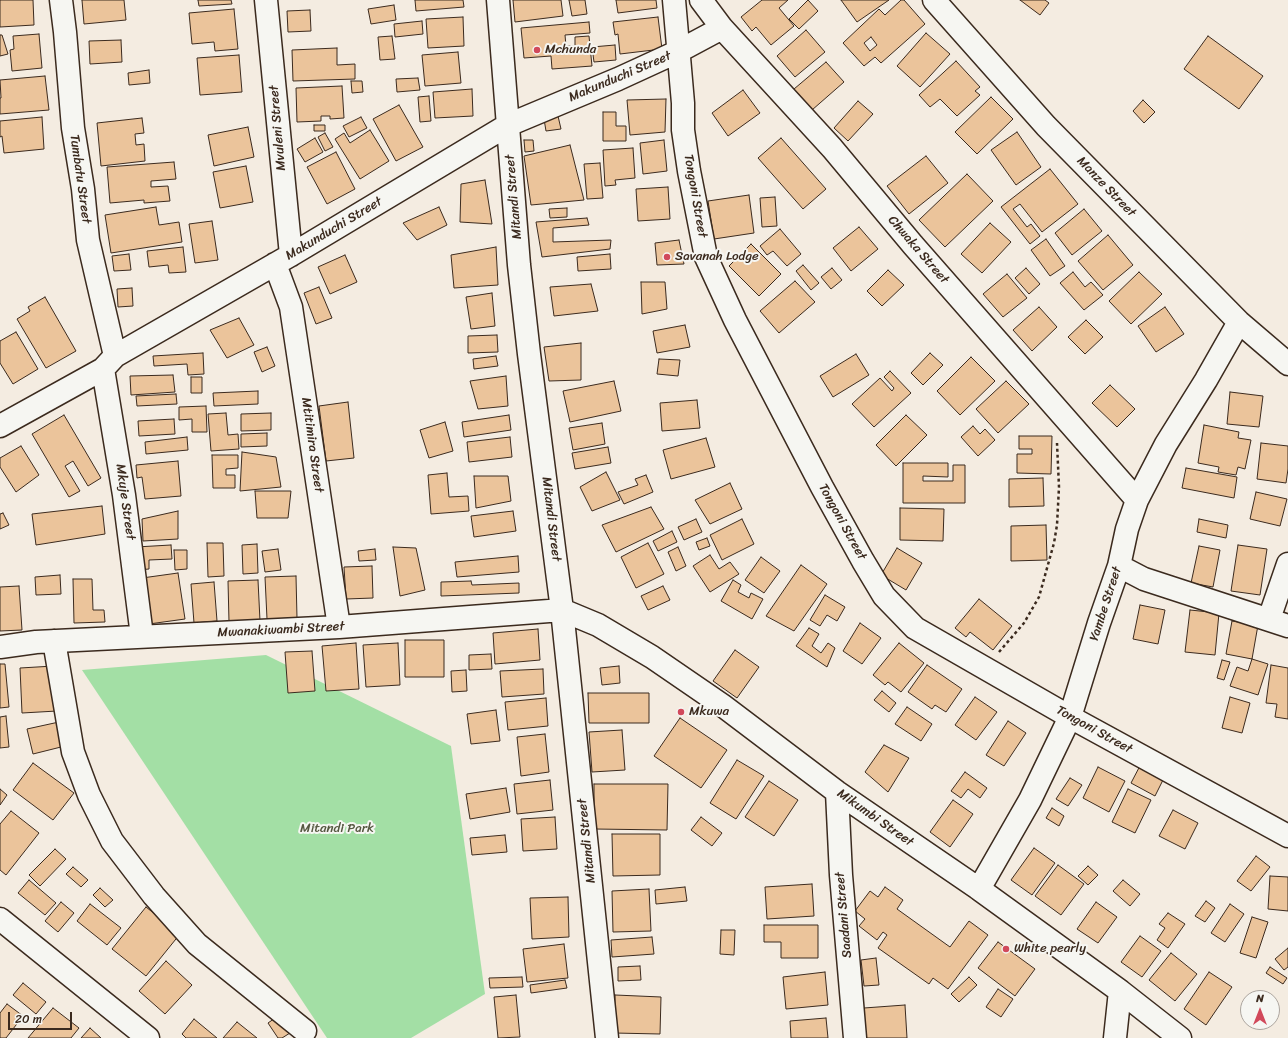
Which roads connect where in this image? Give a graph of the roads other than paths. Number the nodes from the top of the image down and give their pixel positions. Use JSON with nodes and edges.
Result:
{"nodes":[{"id":1,"x":61,"y":0,"type":"edge"},
{"id":2,"x":266,"y":0,"type":"edge"},
{"id":3,"x":498,"y":0,"type":"edge"},
{"id":4,"x":674,"y":0,"type":"edge"},
{"id":5,"x":701,"y":0,"type":"edge"},
{"id":6,"x":934,"y":0,"type":"edge"},
{"id":7,"x":722,"y":28,"type":"junction"},
{"id":8,"x":679,"y":51,"type":"junction"},
{"id":9,"x":508,"y":125,"type":"junction"},
{"id":10,"x":283,"y":260,"type":"junction"},
{"id":11,"x":1239,"y":322,"type":"junction"},
{"id":12,"x":109,"y":362,"type":"junction"},
{"id":13,"x":1288,"y":364,"type":"edge"},
{"id":14,"x":0,"y":426,"type":"edge"},
{"id":15,"x":1137,"y":500,"type":"junction"},
{"id":16,"x":1288,"y":564,"type":"edge"},
{"id":17,"x":1119,"y":566,"type":"junction"},
{"id":18,"x":562,"y":610,"type":"junction"},
{"id":19,"x":1278,"y":622,"type":"edge"},
{"id":20,"x":339,"y":627,"type":"junction"},
{"id":21,"x":142,"y":636,"type":"junction"},
{"id":22,"x":54,"y":641,"type":"junction"},
{"id":23,"x":0,"y":647,"type":"edge"},
{"id":24,"x":1070,"y":717,"type":"junction"},
{"id":25,"x":837,"y":792,"type":"junction"},
{"id":26,"x":1288,"y":836,"type":"edge"},
{"id":27,"x":978,"y":889,"type":"junction"},
{"id":28,"x":0,"y":919,"type":"edge"},
{"id":29,"x":1120,"y":991,"type":"junction"},
{"id":30,"x":305,"y":1031,"type":"dead end"},
{"id":31,"x":148,"y":1038,"type":"edge"},
{"id":32,"x":607,"y":1038,"type":"edge"},
{"id":33,"x":855,"y":1038,"type":"edge"},
{"id":34,"x":1115,"y":1038,"type":"edge"},
{"id":35,"x":1180,"y":1038,"type":"edge"}],
"edges":[{"from":1,"to":12,"type":"street","name":"Tumbatu Street"},
{"from":2,"to":10,"type":"street","name":"Mvuleni Street"},
{"from":3,"to":9,"type":"street","name":"Mitandi Street"},
{"from":4,"to":8,"type":"street","name":"Tongoni Street"},
{"from":5,"to":7,"type":"street","name":"Chwaka Street"},
{"from":6,"to":11,"type":"street","name":"Manze Street"},
{"from":7,"to":8,"type":"street","name":"Makunduchi Street"},
{"from":7,"to":15,"type":"street","name":"Chwaka Street"},
{"from":8,"to":9,"type":"street","name":"Makunduchi Street"},
{"from":8,"to":24,"type":"street","name":"Tongoni Street"},
{"from":9,"to":10,"type":"street","name":"Makunduchi Street"},
{"from":9,"to":18,"type":"street","name":"Mitandi Street"},
{"from":10,"to":12,"type":"street","name":"Makunduchi Street"},
{"from":10,"to":20,"type":"street","name":"Mtitimira Street"},
{"from":11,"to":13,"type":"street","name":"Manze Street"},
{"from":11,"to":15,"type":"street","name":"Yambe Street"},
{"from":12,"to":14,"type":"street","name":"Makunduchi Street"},
{"from":12,"to":21,"type":"street","name":"Mkuje Street"},
{"from":15,"to":17,"type":"street","name":"Yambe Street"},
{"from":16,"to":19,"type":"street"},
{"from":17,"to":19,"type":"street"},
{"from":17,"to":24,"type":"street","name":"Yambe Street"},
{"from":18,"to":20,"type":"street","name":"Mwanakiwambi Street"},
{"from":18,"to":25,"type":"street","name":"Mikumbi Street"},
{"from":18,"to":32,"type":"street","name":"Mitandi Street"},
{"from":20,"to":21,"type":"street","name":"Mwanakiwambi Street"},
{"from":21,"to":22,"type":"street","name":"Mwanakiwambi Street"},
{"from":22,"to":23,"type":"street","name":"Mwanakiwambi Street"},
{"from":22,"to":30,"type":"street"},
{"from":24,"to":26,"type":"street","name":"Tongoni Street"},
{"from":24,"to":27,"type":"street","name":"Yambe Street"},
{"from":25,"to":27,"type":"street","name":"Mikumbi Street"},
{"from":25,"to":33,"type":"street","name":"Saadani Street"},
{"from":27,"to":29,"type":"street","name":"Mikumbi Street"},
{"from":28,"to":31,"type":"street"},
{"from":29,"to":34,"type":"street"},
{"from":29,"to":35,"type":"street","name":"Mikumbi Street"}]}
